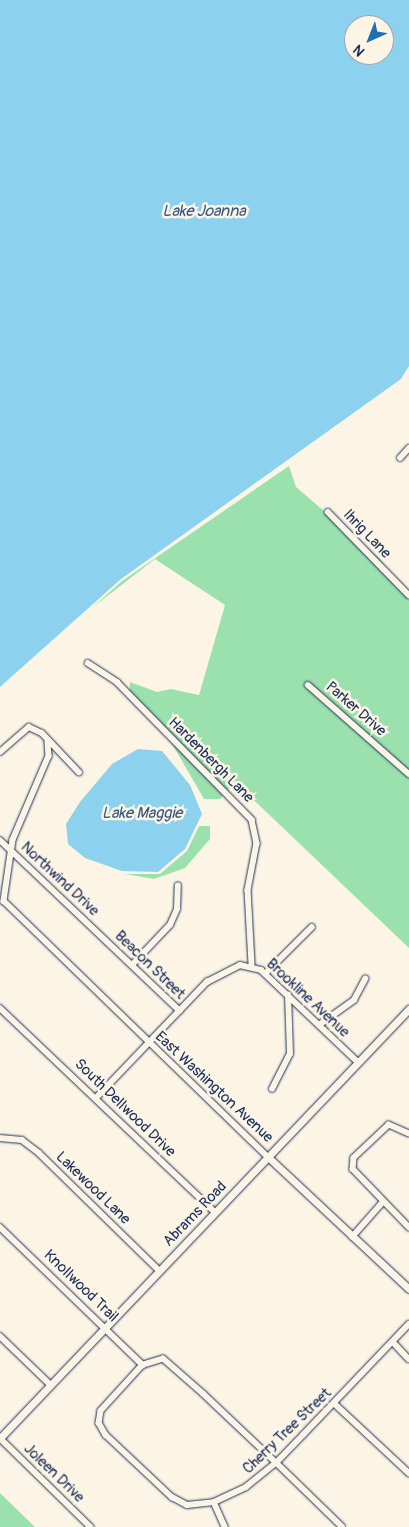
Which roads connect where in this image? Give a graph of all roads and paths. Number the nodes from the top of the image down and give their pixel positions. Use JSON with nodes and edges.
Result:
{"nodes":[{"id":1,"x":409,"y":448,"type":"edge"},
{"id":2,"x":400,"y":458,"type":"dead end"},
{"id":3,"x":328,"y":512,"type":"dead end"},
{"id":4,"x":409,"y":595,"type":"edge"},
{"id":5,"x":88,"y":663,"type":"dead end"},
{"id":6,"x":308,"y":685,"type":"dead end"},
{"id":7,"x":48,"y":742,"type":"junction"},
{"id":8,"x":0,"y":752,"type":"edge"},
{"id":9,"x":79,"y":772,"type":"dead end"},
{"id":10,"x":409,"y":774,"type":"edge"},
{"id":11,"x":0,"y":840,"type":"edge"},
{"id":12,"x":12,"y":852,"type":"junction"},
{"id":13,"x":178,"y":886,"type":"dead end"},
{"id":14,"x":2,"y":900,"type":"edge"},
{"id":15,"x":312,"y":927,"type":"dead end"},
{"id":16,"x":102,"y":936,"type":"joint"},
{"id":17,"x":252,"y":964,"type":"junction"},
{"id":18,"x":132,"y":965,"type":"junction"},
{"id":19,"x":265,"y":974,"type":"junction"},
{"id":20,"x":365,"y":979,"type":"dead end"},
{"id":21,"x":288,"y":995,"type":"junction"},
{"id":22,"x":0,"y":1008,"type":"edge"},
{"id":23,"x":409,"y":1010,"type":"edge"},
{"id":24,"x":180,"y":1011,"type":"junction"},
{"id":25,"x":319,"y":1025,"type":"junction"},
{"id":26,"x":148,"y":1044,"type":"junction"},
{"id":27,"x":358,"y":1062,"type":"junction"},
{"id":28,"x":272,"y":1089,"type":"dead end"},
{"id":29,"x":96,"y":1098,"type":"junction"},
{"id":30,"x":409,"y":1134,"type":"edge"},
{"id":31,"x":0,"y":1138,"type":"edge"},
{"id":32,"x":268,"y":1158,"type":"junction"},
{"id":33,"x":383,"y":1202,"type":"junction"},
{"id":34,"x":215,"y":1212,"type":"junction"},
{"id":35,"x":0,"y":1227,"type":"edge"},
{"id":36,"x":409,"y":1227,"type":"edge"},
{"id":37,"x":352,"y":1237,"type":"junction"},
{"id":38,"x":160,"y":1271,"type":"junction"},
{"id":39,"x":409,"y":1290,"type":"edge"},
{"id":40,"x":409,"y":1324,"type":"edge"},
{"id":41,"x":106,"y":1327,"type":"junction"},
{"id":42,"x":0,"y":1336,"type":"edge"},
{"id":43,"x":392,"y":1342,"type":"junction"},
{"id":44,"x":409,"y":1359,"type":"edge"},
{"id":45,"x":144,"y":1364,"type":"junction"},
{"id":46,"x":51,"y":1385,"type":"junction"},
{"id":47,"x":334,"y":1403,"type":"junction"},
{"id":48,"x":0,"y":1438,"type":"edge"},
{"id":49,"x":276,"y":1463,"type":"junction"},
{"id":50,"x":409,"y":1473,"type":"edge"},
{"id":51,"x":214,"y":1502,"type":"junction"},
{"id":52,"x":91,"y":1527,"type":"edge"},
{"id":53,"x":225,"y":1527,"type":"edge"},
{"id":54,"x":342,"y":1527,"type":"edge"}],
"edges":[{"from":1,"to":2,"type":"street"},
{"from":3,"to":4,"type":"street","name":"Ihrig Lane"},
{"from":5,"to":17,"type":"street","name":"Hardenbergh Lane"},
{"from":6,"to":10,"type":"street","name":"Parker Drive"},
{"from":7,"to":8,"type":"street"},
{"from":7,"to":9,"type":"street"},
{"from":7,"to":12,"type":"street"},
{"from":11,"to":12,"type":"street","name":"Northwind Drive"},
{"from":12,"to":14,"type":"street"},
{"from":12,"to":16,"type":"street","name":"Northwind Drive"},
{"from":13,"to":18,"type":"street"},
{"from":14,"to":26,"type":"street","name":"East Washington Avenue"},
{"from":15,"to":19,"type":"street"},
{"from":16,"to":18,"type":"street","name":"Beacon Street"},
{"from":17,"to":19,"type":"street","name":"Brookline Avenue"},
{"from":17,"to":24,"type":"street","name":"Brookline Avenue"},
{"from":18,"to":24,"type":"street","name":"Beacon Street"},
{"from":19,"to":21,"type":"street","name":"Brookline Avenue"},
{"from":20,"to":25,"type":"street"},
{"from":21,"to":25,"type":"street","name":"Brookline Avenue"},
{"from":21,"to":28,"type":"street"},
{"from":22,"to":29,"type":"street","name":"South Dellwood Drive"},
{"from":23,"to":27,"type":"street","name":"Abrams Road"},
{"from":24,"to":26,"type":"street","name":"Brookline Avenue"},
{"from":25,"to":27,"type":"street","name":"Brookline Avenue"},
{"from":26,"to":29,"type":"street","name":"Brookline Avenue"},
{"from":26,"to":32,"type":"street","name":"East Washington Avenue"},
{"from":27,"to":32,"type":"street","name":"Abrams Road"},
{"from":29,"to":34,"type":"street","name":"South Dellwood Drive"},
{"from":30,"to":33,"type":"street"},
{"from":31,"to":38,"type":"street","name":"Lakewood Lane"},
{"from":32,"to":34,"type":"street","name":"Abrams Road"},
{"from":32,"to":37,"type":"street","name":"East Washington Avenue"},
{"from":33,"to":36,"type":"street"},
{"from":33,"to":37,"type":"street"},
{"from":34,"to":38,"type":"street","name":"Abrams Road"},
{"from":35,"to":41,"type":"street","name":"Knollwood Trail"},
{"from":37,"to":39,"type":"street","name":"East Washington Avenue"},
{"from":38,"to":41,"type":"street","name":"Abrams Road"},
{"from":40,"to":43,"type":"street","name":"Cherry Tree Street"},
{"from":41,"to":45,"type":"street","name":"Knollwood Trail"},
{"from":41,"to":46,"type":"street","name":"Abrams Road"},
{"from":42,"to":46,"type":"street"},
{"from":43,"to":44,"type":"street"},
{"from":43,"to":47,"type":"street","name":"Cherry Tree Street"},
{"from":45,"to":49,"type":"street"},
{"from":45,"to":51,"type":"street","name":"Cherry Tree Street"},
{"from":46,"to":48,"type":"street","name":"Abrams Road"},
{"from":47,"to":49,"type":"street","name":"Cherry Tree Street"},
{"from":47,"to":50,"type":"street"},
{"from":48,"to":52,"type":"street","name":"Joleen Drive"},
{"from":49,"to":51,"type":"street","name":"Cherry Tree Street"},
{"from":49,"to":54,"type":"street"},
{"from":51,"to":53,"type":"street"}]}
